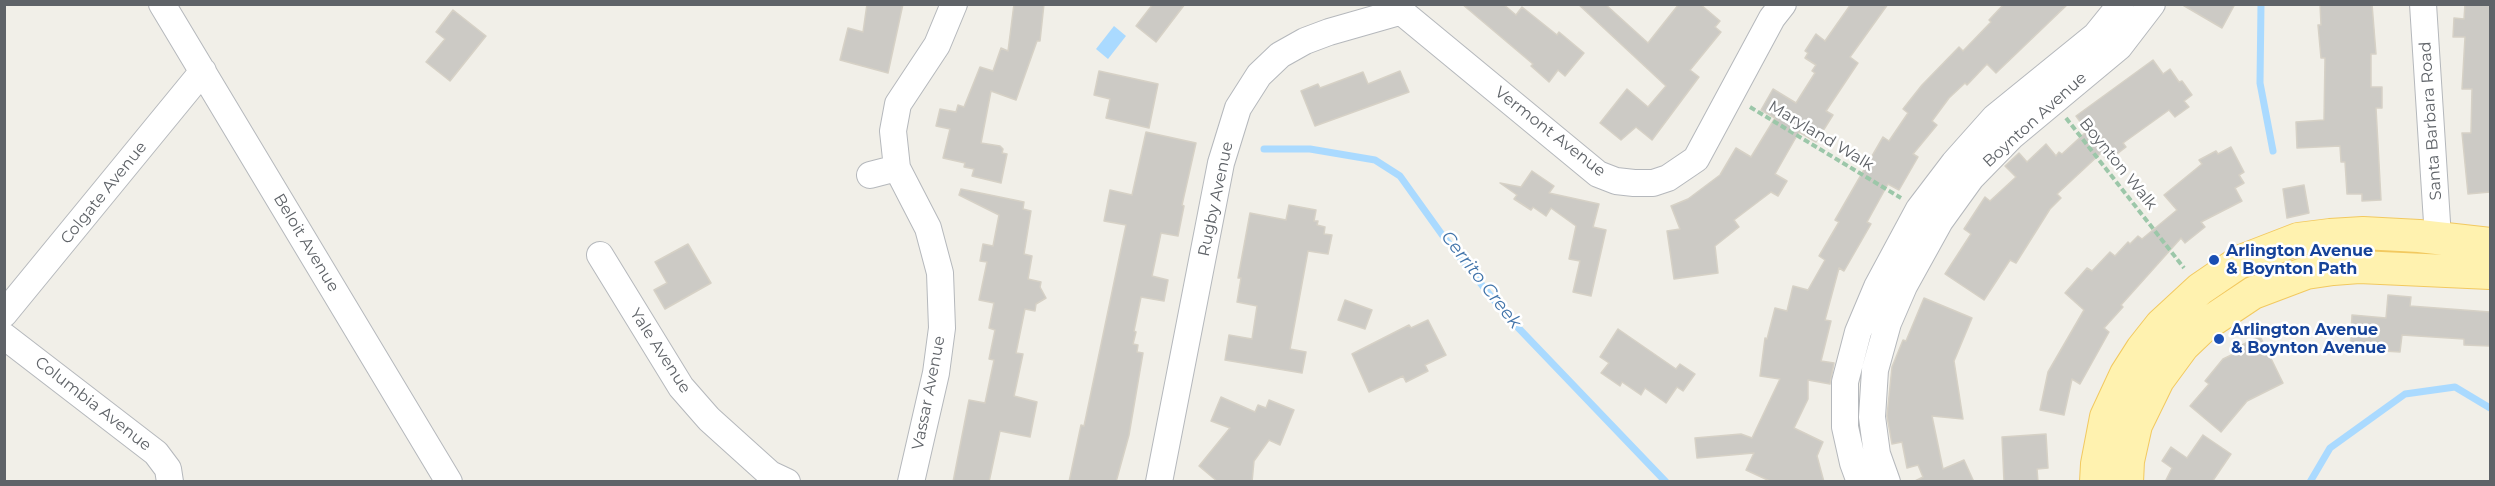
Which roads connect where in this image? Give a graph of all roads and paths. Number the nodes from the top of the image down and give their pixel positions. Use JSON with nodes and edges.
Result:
{"nodes":[{"id":1,"x":162,"y":4,"type":"edge"},
{"id":2,"x":954,"y":4,"type":"edge"},
{"id":3,"x":2121,"y":4,"type":"edge"},
{"id":4,"x":2152,"y":4,"type":"edge"},
{"id":5,"x":2423,"y":4,"type":"edge"},
{"id":6,"x":1395,"y":8,"type":"edge"},
{"id":7,"x":1770,"y":9,"type":"edge"},
{"id":8,"x":203,"y":71,"type":"junction"},
{"id":9,"x":1730,"y":94,"type":"junction"},
{"id":10,"x":2052,"y":101,"type":"junction"},
{"id":11,"x":897,"y":168,"type":"junction"},
{"id":12,"x":870,"y":175,"type":"dead end"},
{"id":13,"x":1900,"y":198,"type":"dead end"},
{"id":14,"x":2438,"y":238,"type":"junction"},
{"id":15,"x":2490,"y":244,"type":"edge"},
{"id":16,"x":600,"y":255,"type":"dead end"},
{"id":17,"x":2180,"y":262,"type":"dead end"},
{"id":18,"x":2490,"y":273,"type":"edge"},
{"id":19,"x":4,"y":314,"type":"edge"},
{"id":20,"x":4,"y":336,"type":"edge"},
{"id":21,"x":775,"y":479,"type":"edge"},
{"id":22,"x":170,"y":482,"type":"edge"},
{"id":23,"x":449,"y":482,"type":"edge"},
{"id":24,"x":911,"y":482,"type":"edge"},
{"id":25,"x":1159,"y":482,"type":"edge"},
{"id":26,"x":1860,"y":482,"type":"edge"},
{"id":27,"x":1887,"y":482,"type":"edge"},
{"id":28,"x":2096,"y":482,"type":"edge"},
{"id":29,"x":2127,"y":482,"type":"edge"}],
"edges":[{"from":1,"to":8,"type":"street","name":"Beloit Avenue"},
{"from":2,"to":11,"type":"street","name":"Vassar Avenue"},
{"from":3,"to":26,"type":"street","name":"Boynton Avenue"},
{"from":4,"to":10,"type":"street","name":"Boynton Avenue"},
{"from":5,"to":14,"type":"street","name":"Santa Barbara Road"},
{"from":6,"to":9,"type":"street","name":"Vermont Avenue"},
{"from":6,"to":25,"type":"street","name":"Rugby Avenue"},
{"from":7,"to":9,"type":"street","name":"Vermont Avenue"},
{"from":8,"to":19,"type":"street","name":"Colgate Avenue"},
{"from":8,"to":23,"type":"street","name":"Beloit Avenue"},
{"from":9,"to":13,"type":"path","name":"Maryland Walk"},
{"from":10,"to":17,"type":"path","name":"Boynton Walk"},
{"from":10,"to":27,"type":"street","name":"Boynton Avenue"},
{"from":11,"to":12,"type":"street"},
{"from":11,"to":24,"type":"street","name":"Vassar Avenue"},
{"from":14,"to":15,"type":"main road"},
{"from":14,"to":28,"type":"main road"},
{"from":16,"to":21,"type":"street","name":"Yale Avenue"},
{"from":18,"to":29,"type":"main road"},
{"from":20,"to":22,"type":"street","name":"Columbia Avenue"}]}
